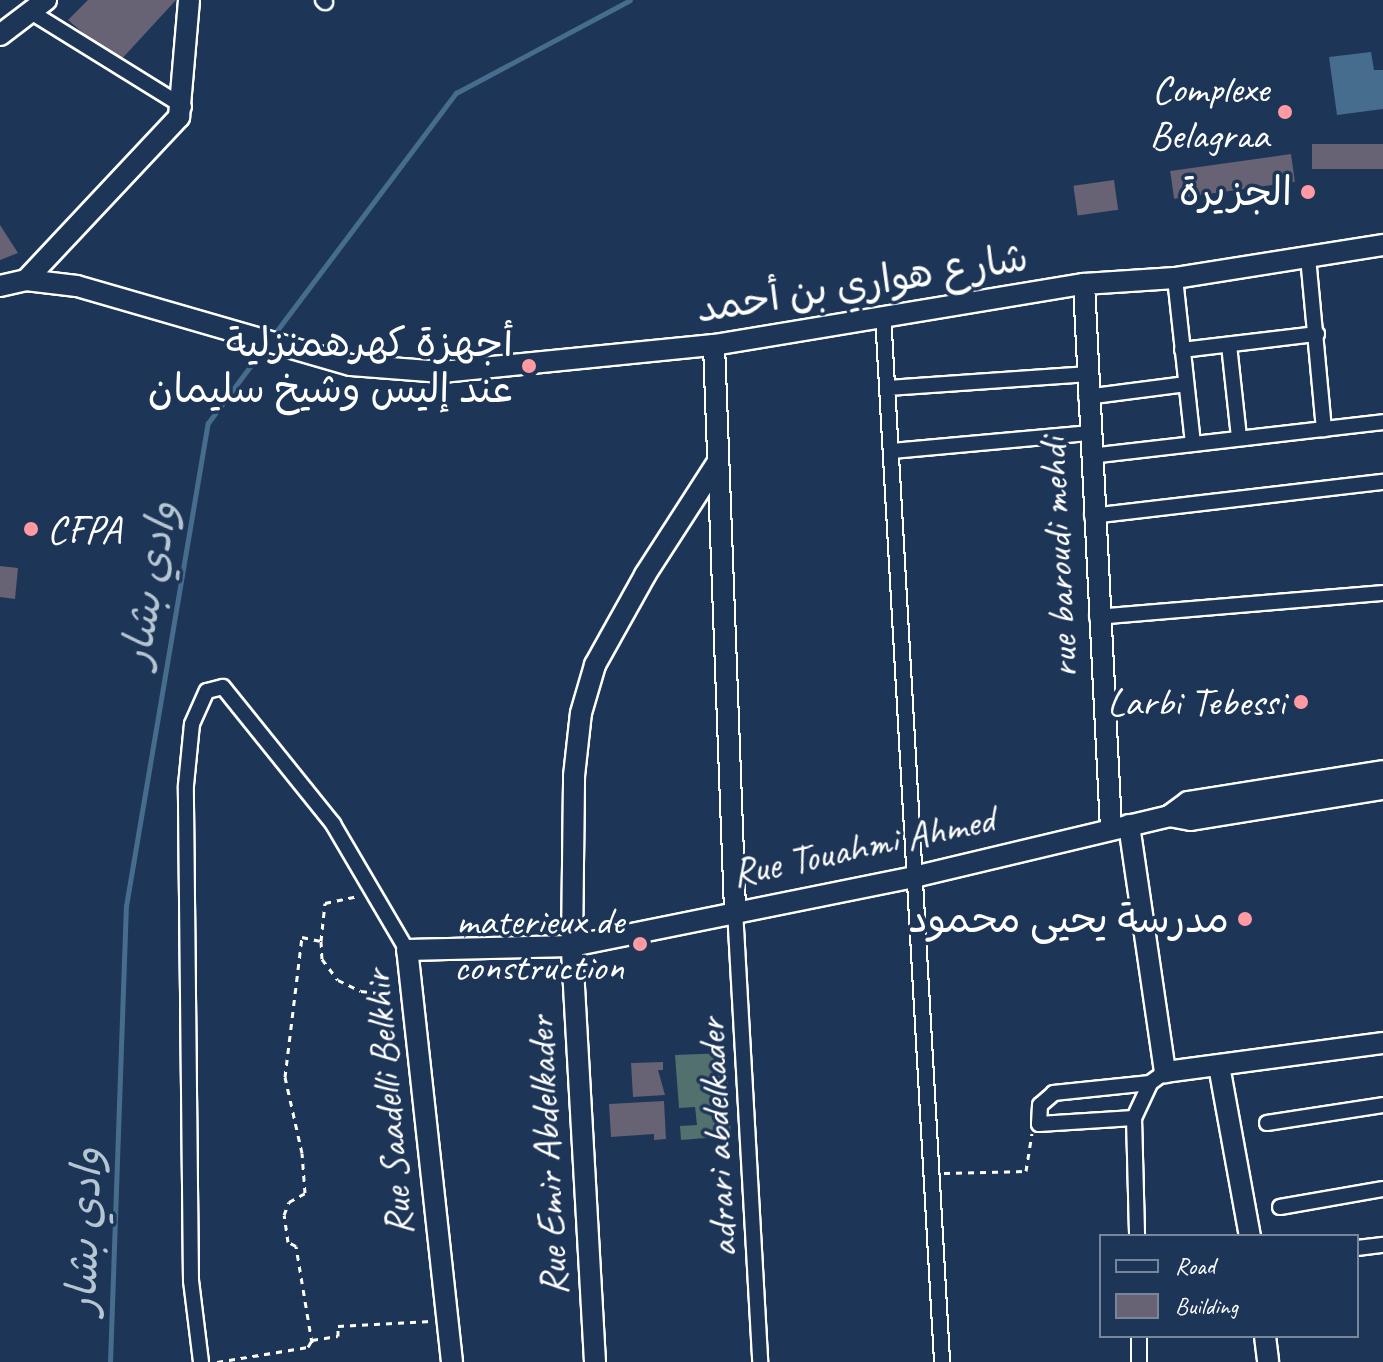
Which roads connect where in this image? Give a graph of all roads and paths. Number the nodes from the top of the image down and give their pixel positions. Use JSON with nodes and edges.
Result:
{"nodes":[{"id":1,"x":189,"y":0,"type":"edge"},
{"id":2,"x":38,"y":6,"type":"edge"},
{"id":3,"x":0,"y":35,"type":"edge"},
{"id":4,"x":184,"y":107,"type":"junction"},
{"id":5,"x":1383,"y":245,"type":"edge"},
{"id":6,"x":1308,"y":257,"type":"junction"},
{"id":7,"x":1175,"y":278,"type":"junction"},
{"id":8,"x":26,"y":280,"type":"junction"},
{"id":9,"x":1084,"y":284,"type":"junction"},
{"id":10,"x":0,"y":286,"type":"edge"},
{"id":11,"x":883,"y":315,"type":"junction"},
{"id":12,"x":1317,"y":334,"type":"junction"},
{"id":13,"x":714,"y":345,"type":"junction"},
{"id":14,"x":1229,"y":345,"type":"junction"},
{"id":15,"x":1182,"y":350,"type":"junction"},
{"id":16,"x":1086,"y":374,"type":"junction"},
{"id":17,"x":1186,"y":384,"type":"junction"},
{"id":18,"x":888,"y":388,"type":"junction"},
{"id":19,"x":1086,"y":397,"type":"junction"},
{"id":20,"x":1383,"y":422,"type":"edge"},
{"id":21,"x":1324,"y":429,"type":"junction"},
{"id":22,"x":1088,"y":433,"type":"junction"},
{"id":23,"x":1239,"y":437,"type":"junction"},
{"id":24,"x":1193,"y":444,"type":"junction"},
{"id":25,"x":892,"y":451,"type":"junction"},
{"id":26,"x":1090,"y":456,"type":"junction"},
{"id":27,"x":716,"y":465,"type":"junction"},
{"id":28,"x":1383,"y":482,"type":"edge"},
{"id":29,"x":1092,"y":516,"type":"junction"},
{"id":30,"x":1383,"y":593,"type":"edge"},
{"id":31,"x":1097,"y":617,"type":"junction"},
{"id":32,"x":1383,"y":771,"type":"edge"},
{"id":33,"x":1383,"y":789,"type":"edge"},
{"id":34,"x":1169,"y":816,"type":"junction"},
{"id":35,"x":1120,"y":826,"type":"junction"},
{"id":36,"x":918,"y":876,"type":"junction"},
{"id":37,"x":375,"y":893,"type":"junction"},
{"id":38,"x":735,"y":910,"type":"junction"},
{"id":39,"x":321,"y":941,"type":"junction"},
{"id":40,"x":572,"y":946,"type":"junction"},
{"id":41,"x":407,"y":950,"type":"junction"},
{"id":42,"x":411,"y":997,"type":"junction"},
{"id":43,"x":1383,"y":1044,"type":"edge"},
{"id":44,"x":1219,"y":1066,"type":"junction"},
{"id":45,"x":1158,"y":1077,"type":"junction"},
{"id":46,"x":1383,"y":1105,"type":"edge"},
{"id":47,"x":1134,"y":1118,"type":"junction"},
{"id":48,"x":1267,"y":1123,"type":"dead end"},
{"id":49,"x":1039,"y":1124,"type":"junction"},
{"id":50,"x":931,"y":1172,"type":"junction"},
{"id":51,"x":1383,"y":1189,"type":"edge"},
{"id":52,"x":1280,"y":1207,"type":"dead end"},
{"id":53,"x":1137,"y":1234,"type":"edge"},
{"id":54,"x":1250,"y":1234,"type":"edge"},
{"id":55,"x":1383,"y":1245,"type":"edge"},
{"id":56,"x":1359,"y":1248,"type":"edge"},
{"id":57,"x":447,"y":1321,"type":"junction"},
{"id":58,"x":1139,"y":1338,"type":"edge"},
{"id":59,"x":1265,"y":1338,"type":"edge"},
{"id":60,"x":312,"y":1343,"type":"junction"},
{"id":61,"x":201,"y":1362,"type":"edge"},
{"id":62,"x":216,"y":1362,"type":"edge"},
{"id":63,"x":452,"y":1362,"type":"edge"},
{"id":64,"x":595,"y":1362,"type":"edge"},
{"id":65,"x":760,"y":1362,"type":"edge"},
{"id":66,"x":942,"y":1362,"type":"edge"},
{"id":67,"x":1139,"y":1362,"type":"edge"},
{"id":68,"x":1268,"y":1362,"type":"edge"}],
"edges":[{"from":1,"to":4,"type":"street"},
{"from":2,"to":3,"type":"street"},
{"from":2,"to":4,"type":"street"},
{"from":4,"to":8,"type":"street"},
{"from":5,"to":6,"type":"street","name":"شارع هواري بن أحمد"},
{"from":6,"to":7,"type":"street","name":"شارع هواري بن أحمد"},
{"from":6,"to":12,"type":"street"},
{"from":7,"to":9,"type":"street","name":"شارع هواري بن أحمد"},
{"from":7,"to":15,"type":"street"},
{"from":8,"to":10,"type":"street"},
{"from":8,"to":13,"type":"street","name":"شارع هواري بن أحمد"},
{"from":9,"to":11,"type":"street","name":"شارع هواري بن أحمد"},
{"from":9,"to":16,"type":"street","name":"rue baroudi mehdi"},
{"from":11,"to":13,"type":"street","name":"شارع هواري بن أحمد"},
{"from":11,"to":18,"type":"street"},
{"from":12,"to":14,"type":"street"},
{"from":12,"to":21,"type":"street"},
{"from":13,"to":27,"type":"street"},
{"from":14,"to":15,"type":"street"},
{"from":14,"to":23,"type":"street"},
{"from":15,"to":17,"type":"street"},
{"from":16,"to":18,"type":"street"},
{"from":16,"to":19,"type":"street","name":"rue baroudi mehdi"},
{"from":17,"to":19,"type":"street"},
{"from":17,"to":24,"type":"street"},
{"from":18,"to":25,"type":"street"},
{"from":19,"to":22,"type":"street","name":"rue baroudi mehdi"},
{"from":20,"to":21,"type":"street"},
{"from":21,"to":23,"type":"street"},
{"from":22,"to":25,"type":"street"},
{"from":22,"to":26,"type":"street","name":"rue baroudi mehdi"},
{"from":23,"to":24,"type":"street"},
{"from":24,"to":26,"type":"street"},
{"from":25,"to":36,"type":"street"},
{"from":26,"to":29,"type":"street","name":"rue baroudi mehdi"},
{"from":27,"to":38,"type":"street"},
{"from":27,"to":40,"type":"street","name":"Rue Emir Abdelkader"},
{"from":28,"to":29,"type":"street"},
{"from":29,"to":31,"type":"street","name":"rue baroudi mehdi"},
{"from":30,"to":31,"type":"street"},
{"from":31,"to":35,"type":"street","name":"rue baroudi mehdi"},
{"from":32,"to":34,"type":"street"},
{"from":33,"to":34,"type":"street"},
{"from":34,"to":35,"type":"street","name":"Rue Touahmi Ahmed"},
{"from":35,"to":36,"type":"street","name":"Rue Touahmi Ahmed"},
{"from":35,"to":45,"type":"street","name":"rue baroudi mehdi"},
{"from":36,"to":38,"type":"street","name":"Rue Touahmi Ahmed"},
{"from":36,"to":50,"type":"street"},
{"from":37,"to":39,"type":"path"},
{"from":37,"to":41,"type":"street"},
{"from":37,"to":61,"type":"street"},
{"from":38,"to":40,"type":"street","name":"Rue Touahmi Ahmed"},
{"from":38,"to":65,"type":"street","name":"adrari abdelkader"},
{"from":39,"to":42,"type":"path"},
{"from":39,"to":60,"type":"path"},
{"from":40,"to":41,"type":"street","name":"Rue Saadelli Belkhir"},
{"from":40,"to":64,"type":"street","name":"Rue Emir Abdelkader"},
{"from":41,"to":42,"type":"street","name":"Rue Saadelli Belkhir"},
{"from":42,"to":57,"type":"street","name":"Rue Saadelli Belkhir"},
{"from":43,"to":44,"type":"street"},
{"from":44,"to":45,"type":"street"},
{"from":44,"to":54,"type":"street"},
{"from":45,"to":47,"type":"street"},
{"from":45,"to":49,"type":"street"},
{"from":46,"to":48,"type":"street"},
{"from":47,"to":49,"type":"street"},
{"from":47,"to":53,"type":"street"},
{"from":49,"to":50,"type":"path"},
{"from":50,"to":66,"type":"street"},
{"from":51,"to":52,"type":"street"},
{"from":55,"to":56,"type":"street"},
{"from":57,"to":60,"type":"path"},
{"from":57,"to":63,"type":"street","name":"Rue Saadelli Belkhir"},
{"from":58,"to":67,"type":"street"},
{"from":59,"to":68,"type":"street"},
{"from":60,"to":62,"type":"path"}]}
